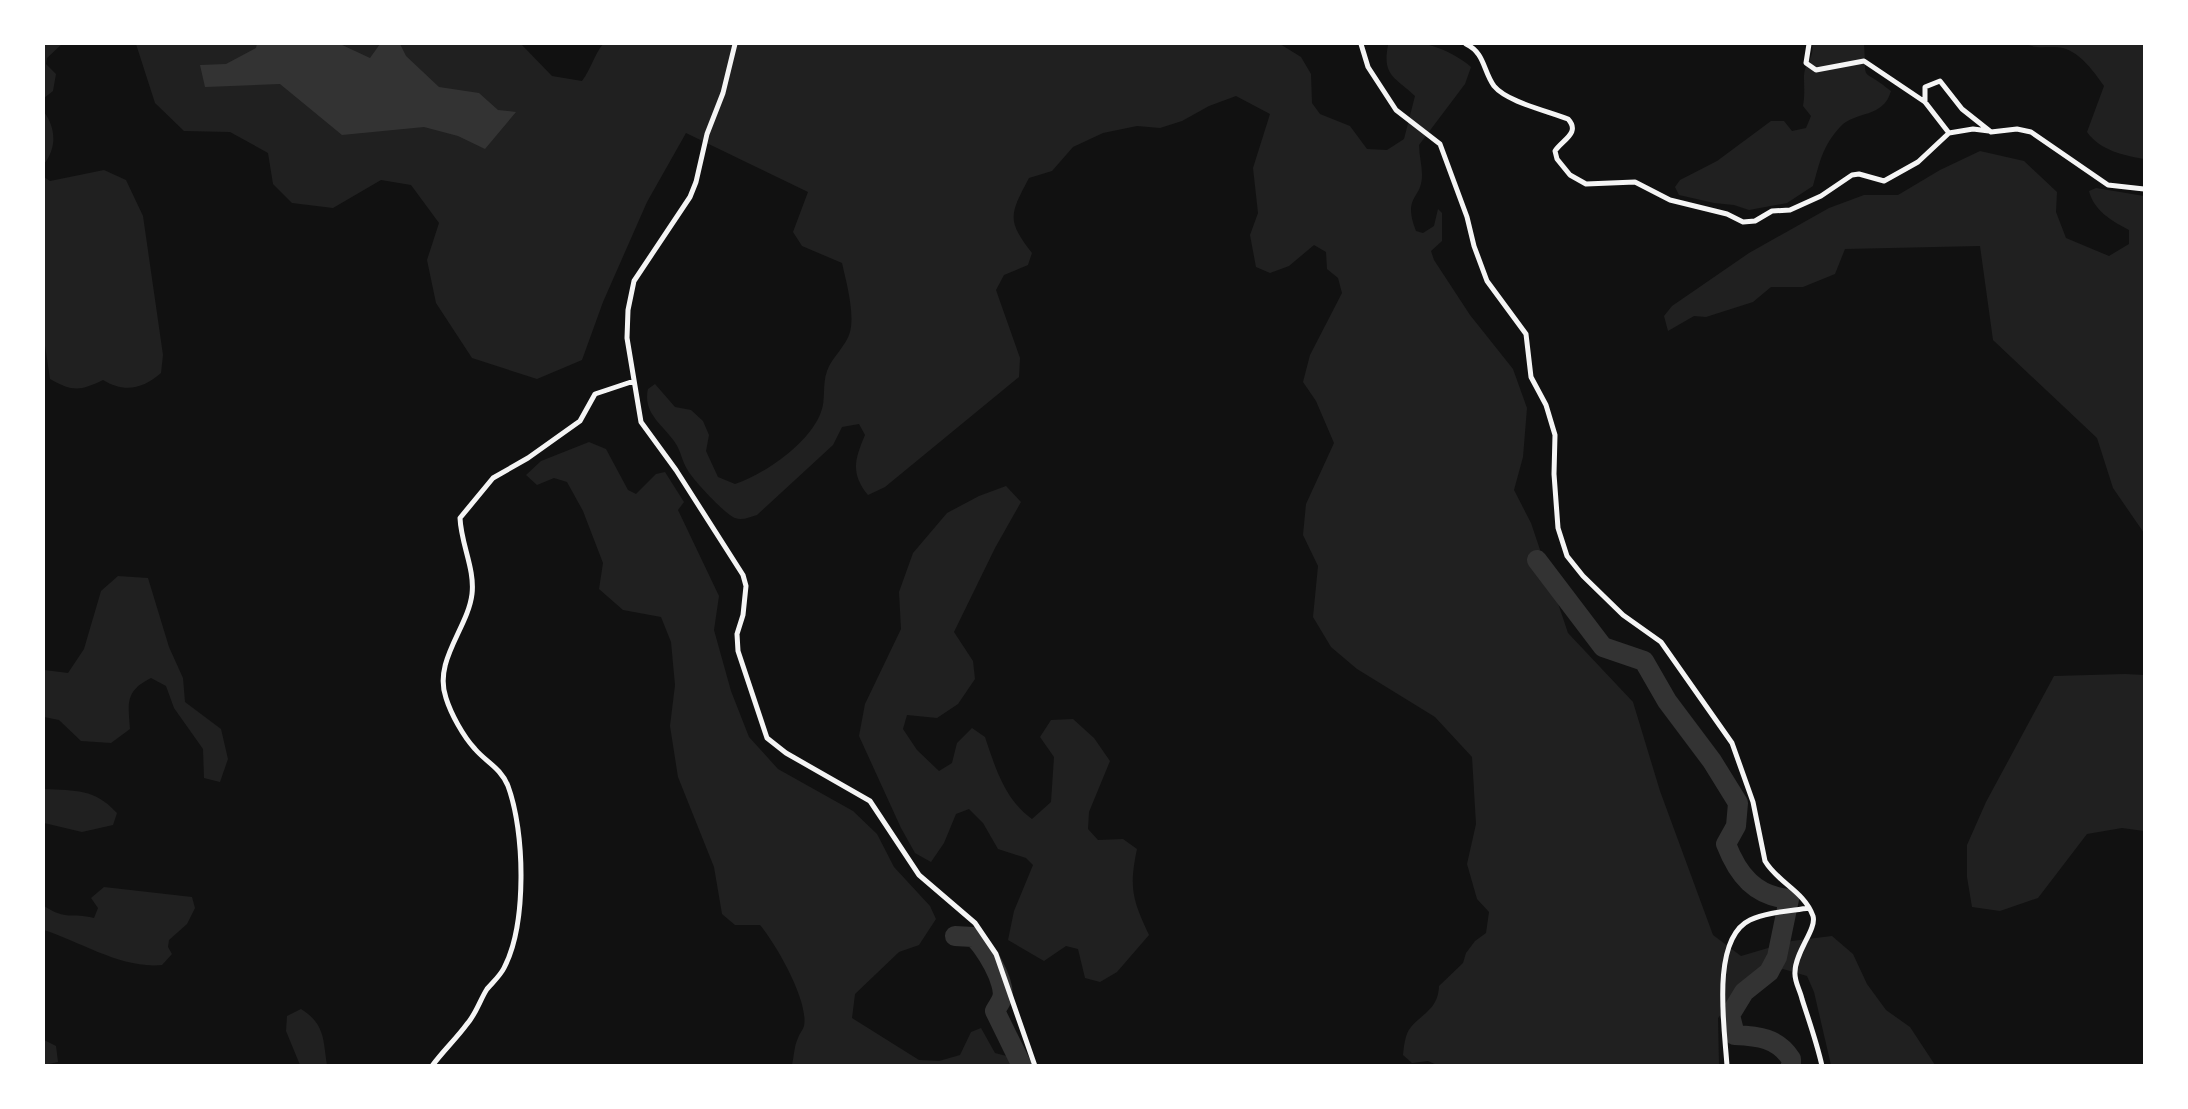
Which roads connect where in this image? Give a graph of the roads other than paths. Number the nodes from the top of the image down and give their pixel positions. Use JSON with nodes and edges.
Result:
{"nodes":[{"id":1,"x":735,"y":44,"type":"edge"},
{"id":2,"x":1360,"y":44,"type":"edge"},
{"id":3,"x":1466,"y":44,"type":"edge"},
{"id":4,"x":1809,"y":44,"type":"edge"},
{"id":5,"x":1925,"y":102,"type":"junction"},
{"id":6,"x":1991,"y":132,"type":"junction"},
{"id":7,"x":1949,"y":133,"type":"junction"},
{"id":8,"x":2145,"y":189,"type":"edge"},
{"id":9,"x":634,"y":381,"type":"junction"},
{"id":10,"x":1809,"y":908,"type":"junction"},
{"id":11,"x":432,"y":1065,"type":"edge"},
{"id":12,"x":1035,"y":1065,"type":"edge"},
{"id":13,"x":1727,"y":1065,"type":"edge"},
{"id":14,"x":1822,"y":1065,"type":"edge"}],
"edges":[{"from":1,"to":9,"type":"street"},
{"from":2,"to":10,"type":"street"},
{"from":3,"to":7,"type":"street"},
{"from":4,"to":5,"type":"street"},
{"from":5,"to":6,"type":"street"},
{"from":5,"to":7,"type":"street"},
{"from":6,"to":7,"type":"street"},
{"from":6,"to":8,"type":"street"},
{"from":9,"to":11,"type":"street"},
{"from":9,"to":12,"type":"street"},
{"from":10,"to":13,"type":"street"},
{"from":10,"to":14,"type":"street"}]}
